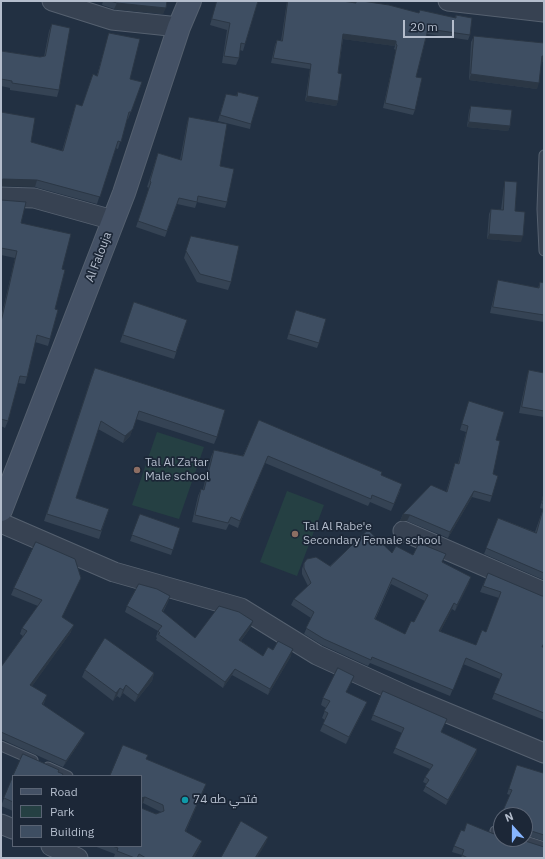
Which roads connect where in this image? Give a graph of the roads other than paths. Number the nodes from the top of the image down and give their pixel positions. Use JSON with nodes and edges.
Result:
{"nodes":[{"id":1,"x":52,"y":1,"type":"edge"},
{"id":2,"x":190,"y":1,"type":"edge"},
{"id":3,"x":448,"y":1,"type":"edge"},
{"id":4,"x":544,"y":12,"type":"edge"},
{"id":5,"x":179,"y":27,"type":"junction"},
{"id":6,"x":544,"y":155,"type":"edge"},
{"id":7,"x":1,"y":197,"type":"edge"},
{"id":8,"x":114,"y":220,"type":"junction"},
{"id":9,"x":544,"y":251,"type":"edge"},
{"id":10,"x":1,"y":510,"type":"edge"},
{"id":11,"x":1,"y":523,"type":"edge"},
{"id":12,"x":403,"y":531,"type":"dead end"},
{"id":13,"x":544,"y":592,"type":"edge"},
{"id":14,"x":1,"y":746,"type":"edge"},
{"id":15,"x":544,"y":753,"type":"edge"},
{"id":16,"x":66,"y":775,"type":"edge"},
{"id":17,"x":1,"y":824,"type":"edge"},
{"id":18,"x":12,"y":829,"type":"edge"},
{"id":19,"x":533,"y":843,"type":"edge"},
{"id":20,"x":53,"y":847,"type":"edge"},
{"id":21,"x":544,"y":847,"type":"edge"},
{"id":22,"x":78,"y":858,"type":"edge"}],
"edges":[{"from":1,"to":5,"type":"street"},
{"from":2,"to":5,"type":"main road","name":"Al Falouja"},
{"from":3,"to":4,"type":"street"},
{"from":5,"to":8,"type":"main road","name":"Al Falouja"},
{"from":6,"to":9,"type":"lane"},
{"from":7,"to":8,"type":"street"},
{"from":8,"to":10,"type":"main road","name":"Al Falouja"},
{"from":11,"to":15,"type":"street"},
{"from":12,"to":13,"type":"street"},
{"from":14,"to":16,"type":"lane"},
{"from":17,"to":18,"type":"street"},
{"from":19,"to":21,"type":"lane"},
{"from":20,"to":22,"type":"street"}]}
